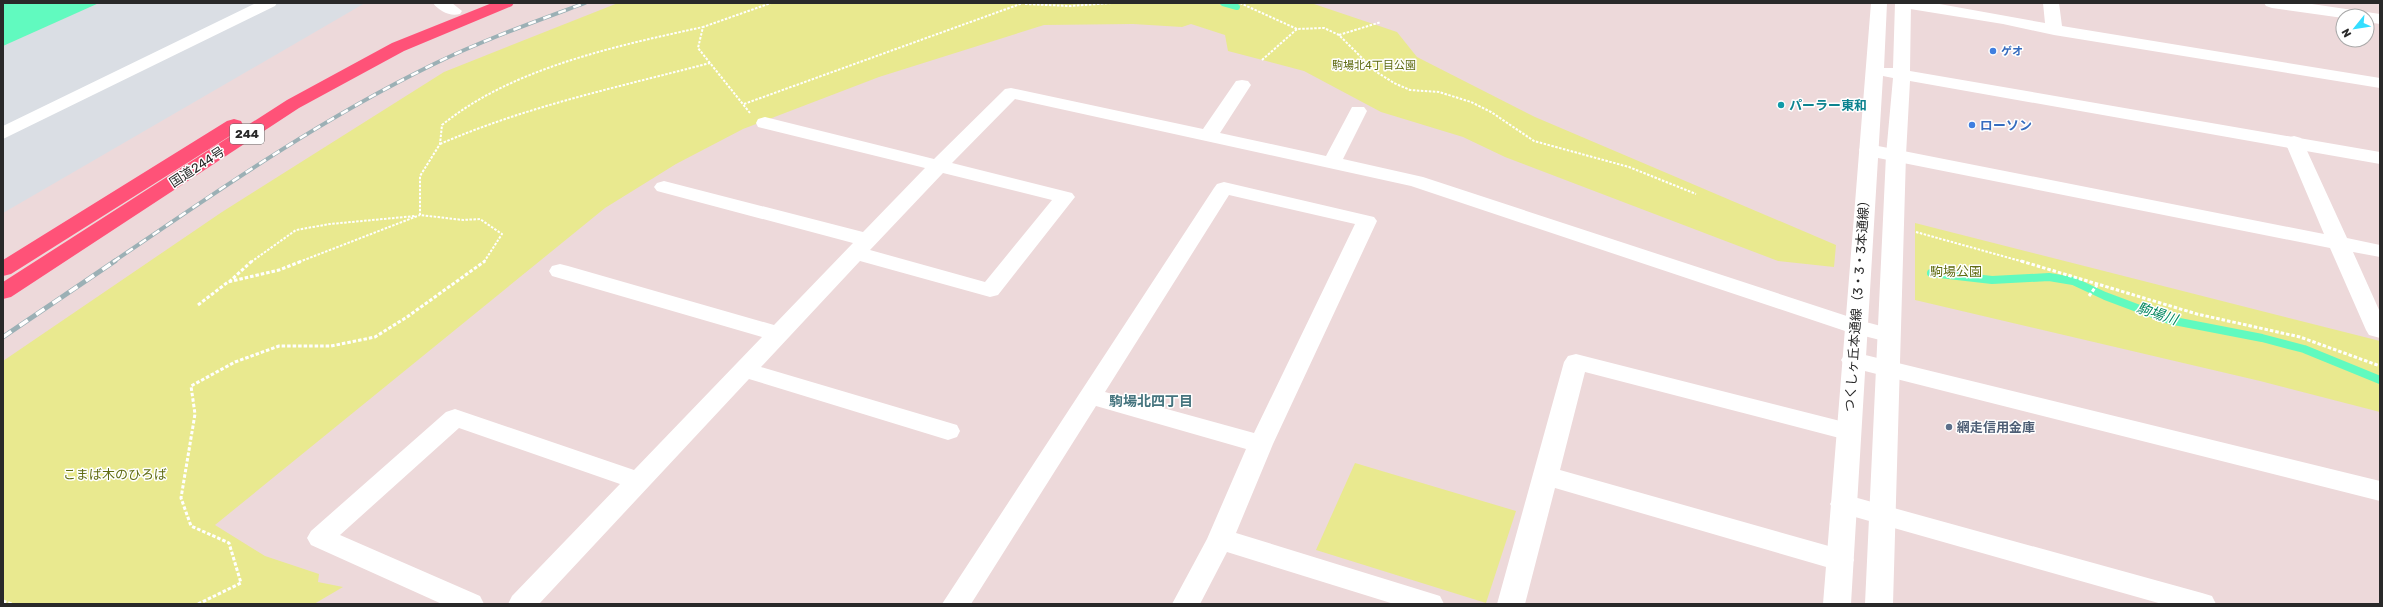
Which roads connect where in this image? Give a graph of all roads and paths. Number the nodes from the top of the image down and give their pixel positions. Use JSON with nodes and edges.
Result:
{"nodes":[{"id":1,"x":269,"y":3,"type":"edge"},
{"id":2,"x":475,"y":3,"type":"edge"},
{"id":3,"x":506,"y":3,"type":"edge"},
{"id":4,"x":771,"y":3,"type":"edge"},
{"id":5,"x":1024,"y":3,"type":"edge"},
{"id":6,"x":1112,"y":3,"type":"edge"},
{"id":7,"x":1240,"y":3,"type":"edge"},
{"id":8,"x":1880,"y":3,"type":"edge"},
{"id":9,"x":1904,"y":3,"type":"edge"},
{"id":10,"x":2051,"y":3,"type":"edge"},
{"id":11,"x":2272,"y":3,"type":"edge"},
{"id":12,"x":448,"y":7,"type":"edge"},
{"id":13,"x":2335,"y":12,"type":"edge"},
{"id":14,"x":1381,"y":22,"type":"dead end"},
{"id":15,"x":703,"y":27,"type":"junction"},
{"id":16,"x":1297,"y":29,"type":"junction"},
{"id":17,"x":2054,"y":30,"type":"junction"},
{"id":18,"x":1339,"y":34,"type":"junction"},
{"id":19,"x":1262,"y":60,"type":"dead end"},
{"id":20,"x":710,"y":63,"type":"junction"},
{"id":21,"x":1875,"y":70,"type":"junction"},
{"id":22,"x":1900,"y":75,"type":"junction"},
{"id":23,"x":2380,"y":83,"type":"edge"},
{"id":24,"x":1242,"y":85,"type":"dead end"},
{"id":25,"x":1358,"y":111,"type":"dead end"},
{"id":26,"x":765,"y":123,"type":"dead end"},
{"id":27,"x":3,"y":133,"type":"edge"},
{"id":28,"x":1208,"y":136,"type":"junction"},
{"id":29,"x":2294,"y":142,"type":"junction"},
{"id":30,"x":440,"y":144,"type":"junction"},
{"id":31,"x":1868,"y":150,"type":"junction"},
{"id":32,"x":1896,"y":155,"type":"junction"},
{"id":33,"x":2380,"y":158,"type":"edge"},
{"id":34,"x":1332,"y":162,"type":"junction"},
{"id":35,"x":939,"y":165,"type":"junction"},
{"id":36,"x":664,"y":186,"type":"dead end"},
{"id":37,"x":1696,"y":194,"type":"dead end"},
{"id":38,"x":420,"y":215,"type":"junction"},
{"id":39,"x":1911,"y":230,"type":"dead end"},
{"id":40,"x":2339,"y":243,"type":"junction"},
{"id":41,"x":862,"y":247,"type":"junction"},
{"id":42,"x":2380,"y":251,"type":"edge"},
{"id":43,"x":3,"y":269,"type":"edge"},
{"id":44,"x":560,"y":271,"type":"dead end"},
{"id":45,"x":228,"y":282,"type":"junction"},
{"id":46,"x":2097,"y":285,"type":"junction"},
{"id":47,"x":3,"y":292,"type":"edge"},
{"id":48,"x":2089,"y":296,"type":"dead end"},
{"id":49,"x":198,"y":305,"type":"dead end"},
{"id":50,"x":1856,"y":327,"type":"junction"},
{"id":51,"x":2380,"y":331,"type":"edge"},
{"id":52,"x":779,"y":334,"type":"junction"},
{"id":53,"x":1888,"y":335,"type":"junction"},
{"id":54,"x":1853,"y":360,"type":"junction"},
{"id":55,"x":2380,"y":366,"type":"edge"},
{"id":56,"x":1887,"y":368,"type":"junction"},
{"id":57,"x":745,"y":370,"type":"junction"},
{"id":58,"x":1090,"y":396,"type":"junction"},
{"id":59,"x":948,"y":431,"type":"dead end"},
{"id":60,"x":1847,"y":432,"type":"junction"},
{"id":61,"x":1261,"y":444,"type":"junction"},
{"id":62,"x":1546,"y":476,"type":"junction"},
{"id":63,"x":639,"y":481,"type":"junction"},
{"id":64,"x":2380,"y":491,"type":"edge"},
{"id":65,"x":1843,"y":504,"type":"junction"},
{"id":66,"x":1881,"y":514,"type":"junction"},
{"id":67,"x":1220,"y":538,"type":"junction"},
{"id":68,"x":1840,"y":560,"type":"junction"},
{"id":69,"x":454,"y":601,"type":"edge"},
{"id":70,"x":3,"y":602,"type":"edge"},
{"id":71,"x":12,"y":604,"type":"edge"},
{"id":72,"x":198,"y":604,"type":"edge"},
{"id":73,"x":522,"y":604,"type":"edge"},
{"id":74,"x":956,"y":604,"type":"edge"},
{"id":75,"x":1186,"y":604,"type":"edge"},
{"id":76,"x":1430,"y":604,"type":"edge"},
{"id":77,"x":1511,"y":604,"type":"edge"},
{"id":78,"x":1837,"y":604,"type":"edge"},
{"id":79,"x":1879,"y":604,"type":"edge"},
{"id":80,"x":2202,"y":604,"type":"edge"}],
"edges":[{"from":1,"to":27,"type":"street"},
{"from":2,"to":12,"type":"highway","name":"国道244号","number":"244"},
{"from":3,"to":47,"type":"highway","name":"国道244号","number":"244"},
{"from":4,"to":15,"type":"path"},
{"from":5,"to":6,"type":"path"},
{"from":5,"to":20,"type":"path"},
{"from":7,"to":16,"type":"path"},
{"from":8,"to":21,"type":"street","name":"つくしヶ丘本通線（3・3・3本通線）"},
{"from":9,"to":17,"type":"street"},
{"from":9,"to":22,"type":"street"},
{"from":10,"to":17,"type":"street"},
{"from":11,"to":13,"type":"street"},
{"from":12,"to":43,"type":"highway","name":"国道244号","number":"244"},
{"from":14,"to":18,"type":"path"},
{"from":15,"to":20,"type":"path"},
{"from":15,"to":30,"type":"path"},
{"from":16,"to":18,"type":"path"},
{"from":16,"to":19,"type":"path"},
{"from":17,"to":23,"type":"street"},
{"from":18,"to":37,"type":"path"},
{"from":20,"to":30,"type":"path"},
{"from":21,"to":22,"type":"street"},
{"from":21,"to":31,"type":"street","name":"つくしヶ丘本通線（3・3・3本通線）"},
{"from":22,"to":29,"type":"street"},
{"from":22,"to":32,"type":"street"},
{"from":24,"to":28,"type":"street"},
{"from":25,"to":34,"type":"street"},
{"from":26,"to":35,"type":"street"},
{"from":28,"to":34,"type":"street"},
{"from":28,"to":35,"type":"street"},
{"from":29,"to":33,"type":"street"},
{"from":29,"to":40,"type":"street"},
{"from":30,"to":38,"type":"path"},
{"from":31,"to":32,"type":"street"},
{"from":31,"to":50,"type":"street","name":"つくしヶ丘本通線（3・3・3本通線）"},
{"from":32,"to":40,"type":"street"},
{"from":32,"to":53,"type":"street"},
{"from":34,"to":50,"type":"street"},
{"from":35,"to":41,"type":"street"},
{"from":35,"to":41,"type":"street"},
{"from":36,"to":41,"type":"street"},
{"from":38,"to":45,"type":"path"},
{"from":38,"to":45,"type":"path"},
{"from":38,"to":72,"type":"path"},
{"from":39,"to":46,"type":"path"},
{"from":40,"to":42,"type":"street"},
{"from":40,"to":51,"type":"street"},
{"from":41,"to":52,"type":"street"},
{"from":44,"to":52,"type":"street"},
{"from":45,"to":49,"type":"path"},
{"from":46,"to":48,"type":"path"},
{"from":46,"to":55,"type":"path"},
{"from":50,"to":53,"type":"street"},
{"from":50,"to":54,"type":"street","name":"つくしヶ丘本通線（3・3・3本通線）"},
{"from":52,"to":57,"type":"street"},
{"from":53,"to":56,"type":"street"},
{"from":54,"to":56,"type":"street"},
{"from":54,"to":60,"type":"street","name":"つくしヶ丘本通線（3・3・3本通線）"},
{"from":56,"to":64,"type":"street"},
{"from":56,"to":66,"type":"street"},
{"from":57,"to":59,"type":"street"},
{"from":57,"to":63,"type":"street"},
{"from":58,"to":61,"type":"street"},
{"from":58,"to":61,"type":"street"},
{"from":58,"to":74,"type":"street"},
{"from":60,"to":62,"type":"street"},
{"from":60,"to":65,"type":"street","name":"つくしヶ丘本通線（3・3・3本通線）"},
{"from":61,"to":67,"type":"street"},
{"from":62,"to":68,"type":"street"},
{"from":62,"to":77,"type":"street"},
{"from":63,"to":69,"type":"street"},
{"from":63,"to":73,"type":"street"},
{"from":65,"to":66,"type":"street"},
{"from":65,"to":68,"type":"street","name":"つくしヶ丘本通線（3・3・3本通線）"},
{"from":66,"to":79,"type":"street"},
{"from":66,"to":80,"type":"street"},
{"from":67,"to":75,"type":"street"},
{"from":67,"to":76,"type":"street"},
{"from":68,"to":78,"type":"street","name":"つくしヶ丘本通線（3・3・3本通線）"},
{"from":70,"to":71,"type":"path"}]}
